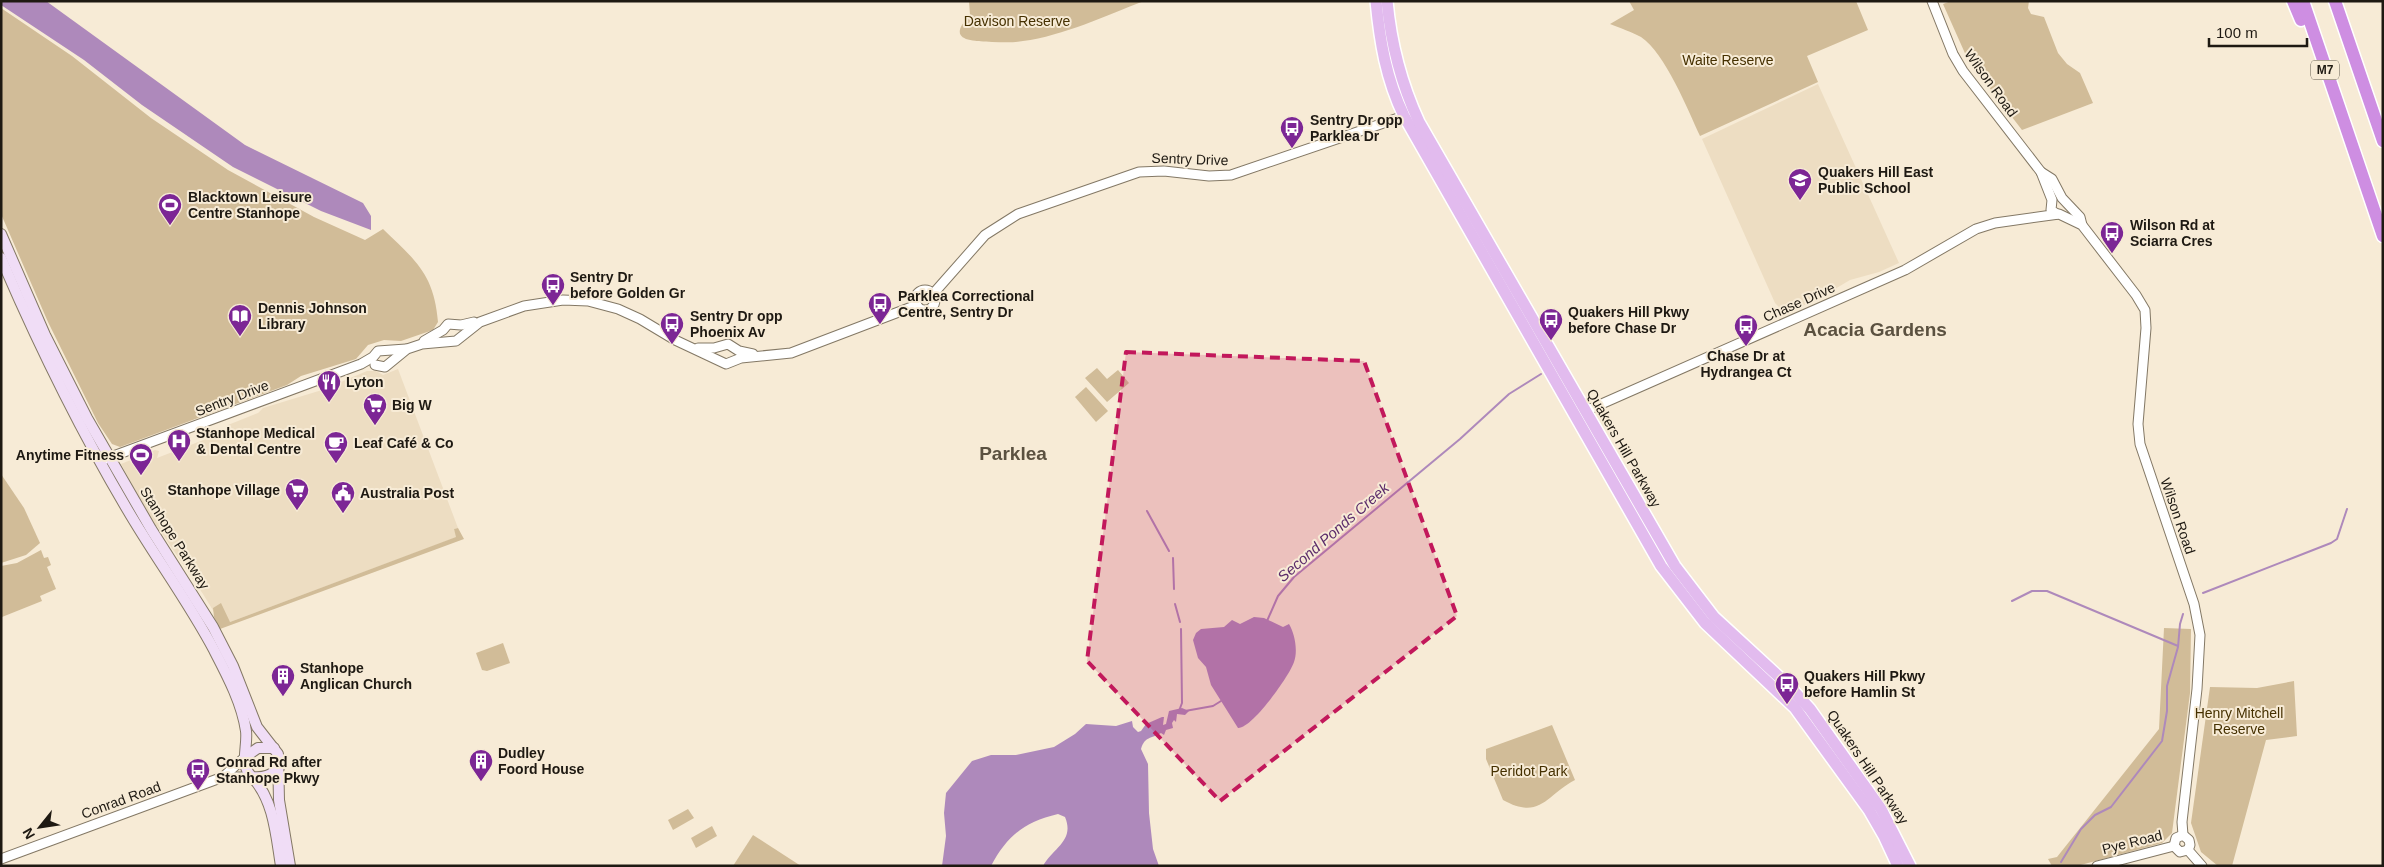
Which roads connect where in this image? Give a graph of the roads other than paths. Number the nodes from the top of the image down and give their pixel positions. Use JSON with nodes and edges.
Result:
{"nodes":[{"id":1,"x":1376,"y":1,"type":"edge"},
{"id":2,"x":1387,"y":1,"type":"edge"},
{"id":3,"x":1932,"y":1,"type":"edge"},
{"id":4,"x":2293,"y":1,"type":"edge"},
{"id":5,"x":2303,"y":1,"type":"edge"},
{"id":6,"x":2335,"y":1,"type":"edge"},
{"id":7,"x":2343,"y":1,"type":"edge"},
{"id":8,"x":2341,"y":19,"type":"junction"},
{"id":9,"x":1409,"y":114,"type":"junction"},
{"id":10,"x":2348,"y":138,"type":"junction"},
{"id":11,"x":2383,"y":141,"type":"edge"},
{"id":12,"x":2041,"y":172,"type":"junction"},
{"id":13,"x":2064,"y":201,"type":"junction"},
{"id":14,"x":2051,"y":202,"type":"junction"},
{"id":15,"x":2058,"y":214,"type":"junction"},
{"id":16,"x":2033,"y":216,"type":"junction"},
{"id":17,"x":2082,"y":225,"type":"junction"},
{"id":18,"x":1,"y":234,"type":"edge"},
{"id":19,"x":2383,"y":236,"type":"edge"},
{"id":20,"x":1,"y":258,"type":"edge"},
{"id":21,"x":933,"y":294,"type":"junction"},
{"id":22,"x":916,"y":305,"type":"junction"},
{"id":23,"x":480,"y":322,"type":"junction"},
{"id":24,"x":457,"y":325,"type":"junction"},
{"id":25,"x":442,"y":330,"type":"junction"},
{"id":26,"x":460,"y":337,"type":"junction"},
{"id":27,"x":450,"y":342,"type":"junction"},
{"id":28,"x":422,"y":344,"type":"junction"},
{"id":29,"x":693,"y":348,"type":"junction"},
{"id":30,"x":720,"y":348,"type":"junction"},
{"id":31,"x":407,"y":349,"type":"junction"},
{"id":32,"x":736,"y":349,"type":"junction"},
{"id":33,"x":386,"y":351,"type":"junction"},
{"id":34,"x":764,"y":357,"type":"junction"},
{"id":35,"x":390,"y":360,"type":"junction"},
{"id":36,"x":374,"y":361,"type":"junction"},
{"id":37,"x":720,"y":361,"type":"junction"},
{"id":38,"x":732,"y":362,"type":"junction"},
{"id":39,"x":1581,"y":413,"type":"junction"},
{"id":40,"x":106,"y":462,"type":"junction"},
{"id":41,"x":274,"y":748,"type":"junction"},
{"id":42,"x":245,"y":757,"type":"junction"},
{"id":43,"x":279,"y":767,"type":"junction"},
{"id":44,"x":223,"y":777,"type":"junction"},
{"id":45,"x":253,"y":778,"type":"junction"},
{"id":46,"x":2183,"y":835,"type":"junction"},
{"id":47,"x":2174,"y":846,"type":"junction"},
{"id":48,"x":2188,"y":850,"type":"junction"},
{"id":49,"x":1,"y":859,"type":"edge"},
{"id":50,"x":281,"y":866,"type":"edge"},
{"id":51,"x":290,"y":866,"type":"edge"},
{"id":52,"x":1898,"y":866,"type":"edge"},
{"id":53,"x":1910,"y":866,"type":"edge"},
{"id":54,"x":2097,"y":866,"type":"edge"},
{"id":55,"x":2202,"y":866,"type":"edge"}],
"edges":[{"from":1,"to":9,"type":"main road","name":"Quakers Hill Parkway"},
{"from":2,"to":9,"type":"main road","name":"Quakers Hill Parkway"},
{"from":3,"to":12,"type":"street","name":"Wilson Road"},
{"from":4,"to":10,"type":"highway"},
{"from":5,"to":10,"type":"highway","number":"M7"},
{"from":6,"to":8,"type":"highway","number":"M7"},
{"from":7,"to":8,"type":"highway","number":"M7"},
{"from":8,"to":11,"type":"highway","number":"M7"},
{"from":9,"to":21,"type":"street","name":"Sentry Drive"},
{"from":9,"to":39,"type":"main road","name":"Quakers Hill Parkway"},
{"from":10,"to":19,"type":"highway","number":"M7"},
{"from":12,"to":13,"type":"street","name":"Wilson Road"},
{"from":12,"to":14,"type":"street","name":"Wilson Road"},
{"from":13,"to":14,"type":"street"},
{"from":13,"to":15,"type":"street"},
{"from":13,"to":17,"type":"street","name":"Wilson Road"},
{"from":14,"to":15,"type":"street","name":"Wilson Road"},
{"from":14,"to":16,"type":"street","name":"Chase Drive"},
{"from":15,"to":16,"type":"street","name":"Chase Drive"},
{"from":15,"to":17,"type":"street","name":"Wilson Road"},
{"from":16,"to":39,"type":"street","name":"Chase Drive"},
{"from":17,"to":46,"type":"street","name":"Wilson Road"},
{"from":18,"to":40,"type":"main road","name":"Stanhope Parkway"},
{"from":20,"to":40,"type":"main road","name":"Stanhope Parkway"},
{"from":21,"to":22,"type":"street"},
{"from":21,"to":22,"type":"street"},
{"from":22,"to":34,"type":"street"},
{"from":23,"to":24,"type":"street"},
{"from":23,"to":26,"type":"street"},
{"from":23,"to":29,"type":"street"},
{"from":24,"to":25,"type":"street"},
{"from":24,"to":26,"type":"street"},
{"from":25,"to":27,"type":"street"},
{"from":25,"to":28,"type":"street"},
{"from":26,"to":27,"type":"street"},
{"from":27,"to":28,"type":"street"},
{"from":28,"to":31,"type":"street"},
{"from":29,"to":30,"type":"street"},
{"from":29,"to":37,"type":"street"},
{"from":30,"to":32,"type":"street"},
{"from":30,"to":37,"type":"street"},
{"from":31,"to":33,"type":"street"},
{"from":31,"to":35,"type":"street"},
{"from":32,"to":34,"type":"street"},
{"from":32,"to":38,"type":"street"},
{"from":33,"to":35,"type":"street"},
{"from":33,"to":36,"type":"street"},
{"from":34,"to":38,"type":"street"},
{"from":35,"to":36,"type":"street"},
{"from":36,"to":40,"type":"street","name":"Sentry Drive"},
{"from":37,"to":38,"type":"street"},
{"from":39,"to":52,"type":"main road","name":"Quakers Hill Parkway"},
{"from":39,"to":53,"type":"main road","name":"Quakers Hill Parkway"},
{"from":40,"to":41,"type":"main road","name":"Stanhope Parkway"},
{"from":40,"to":42,"type":"main road","name":"Stanhope Parkway"},
{"from":41,"to":42,"type":"main road"},
{"from":41,"to":43,"type":"main road"},
{"from":42,"to":44,"type":"street","name":"Conrad Road"},
{"from":42,"to":45,"type":"main road"},
{"from":43,"to":45,"type":"main road"},
{"from":43,"to":51,"type":"main road"},
{"from":44,"to":45,"type":"street","name":"Conrad Road"},
{"from":44,"to":49,"type":"street","name":"Conrad Road"},
{"from":45,"to":50,"type":"main road"},
{"from":46,"to":47,"type":"street"},
{"from":46,"to":48,"type":"street"},
{"from":47,"to":48,"type":"street"},
{"from":47,"to":54,"type":"street","name":"Pye Road"},
{"from":48,"to":55,"type":"street"}]}
